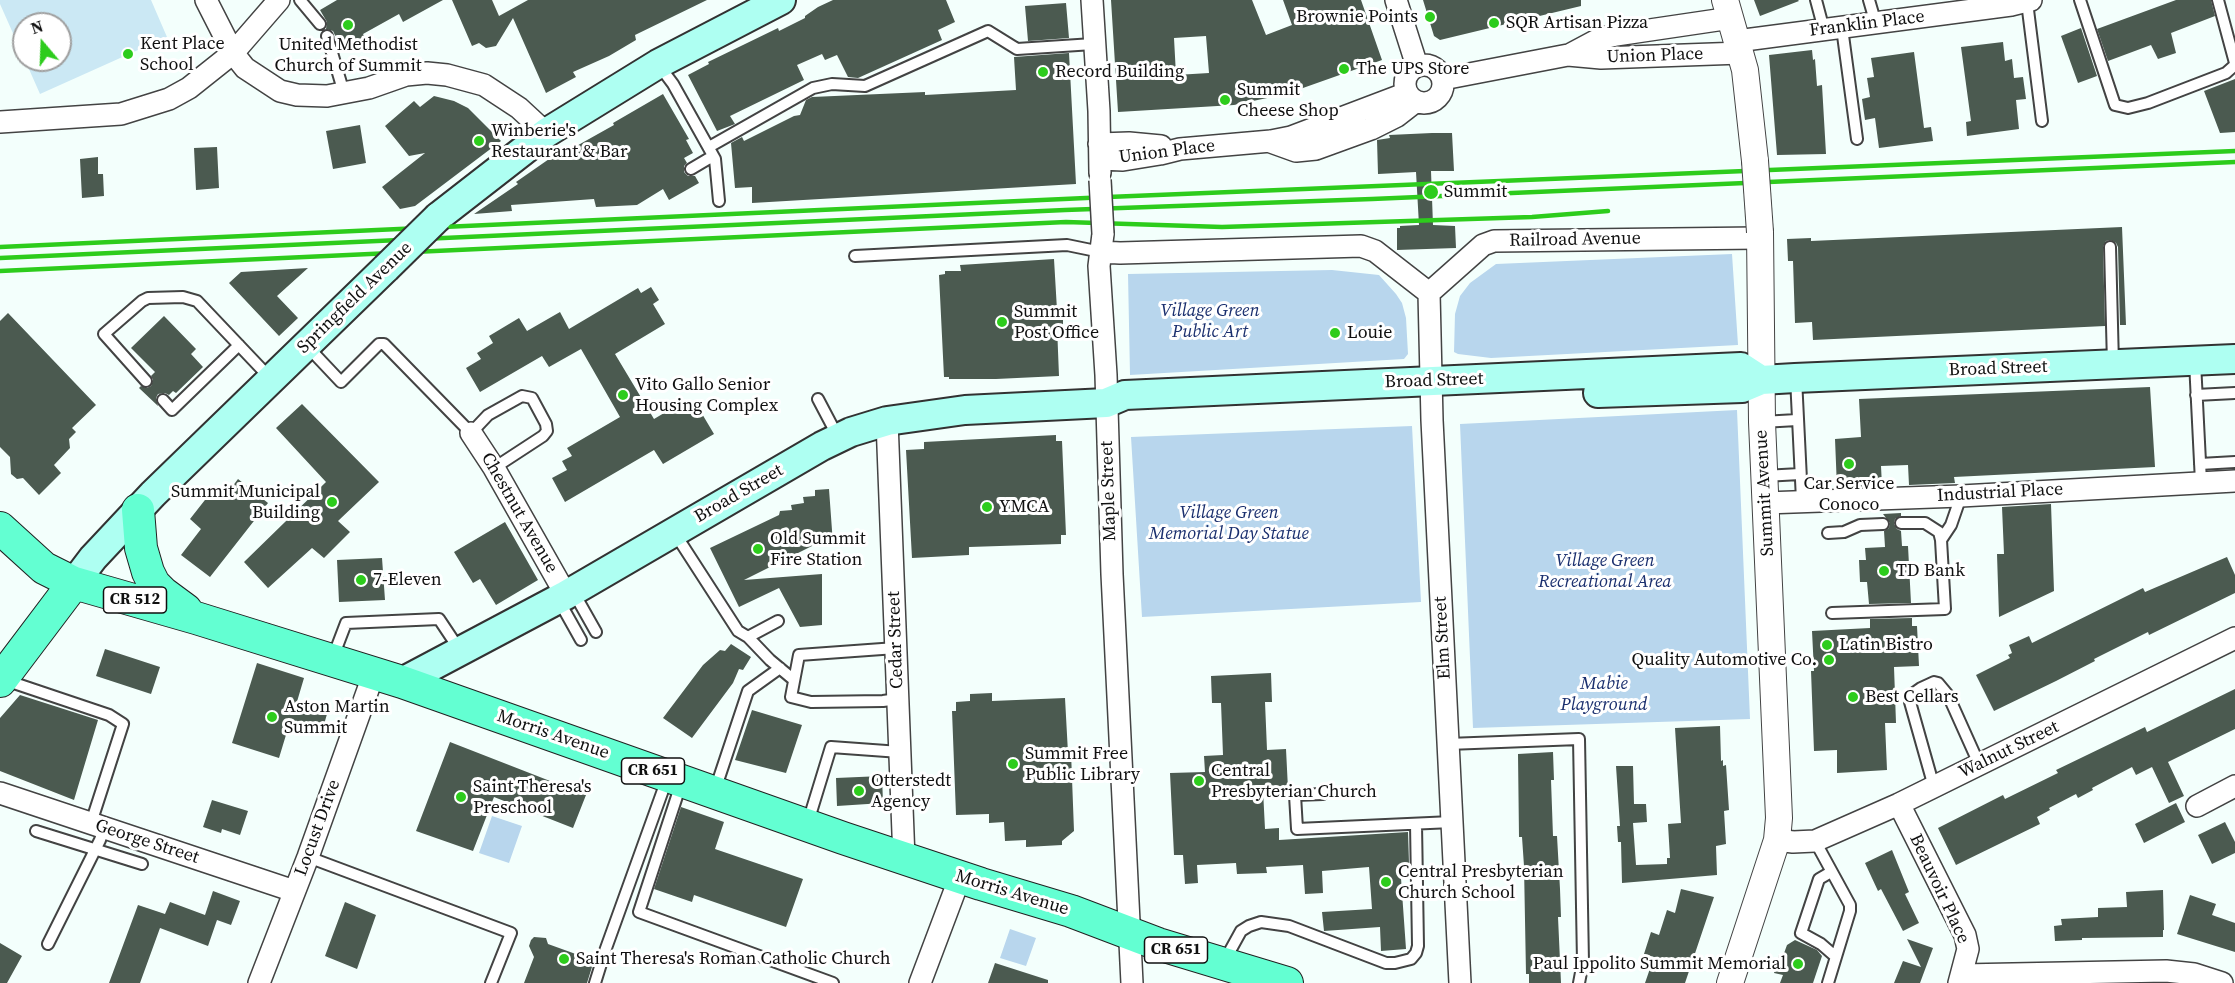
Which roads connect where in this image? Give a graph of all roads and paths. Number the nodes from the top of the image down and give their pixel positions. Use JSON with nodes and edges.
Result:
{"nodes":[{"id":1,"x":206,"y":0,"type":"edge"},
{"id":2,"x":279,"y":0,"type":"edge"},
{"id":3,"x":300,"y":0,"type":"edge"},
{"id":4,"x":781,"y":0,"type":"edge"},
{"id":5,"x":1092,"y":0,"type":"edge"},
{"id":6,"x":1396,"y":0,"type":"edge"},
{"id":7,"x":1816,"y":0,"type":"edge"},
{"id":8,"x":1869,"y":0,"type":"edge"},
{"id":9,"x":2080,"y":0,"type":"edge"},
{"id":10,"x":2218,"y":0,"type":"edge"},
{"id":11,"x":2029,"y":1,"type":"edge"},
{"id":12,"x":752,"y":6,"type":"edge"},
{"id":13,"x":320,"y":24,"type":"dead end"},
{"id":14,"x":1876,"y":24,"type":"junction"},
{"id":15,"x":1733,"y":28,"type":"edge"},
{"id":16,"x":1833,"y":29,"type":"junction"},
{"id":17,"x":327,"y":36,"type":"dead end"},
{"id":18,"x":1093,"y":44,"type":"junction"},
{"id":19,"x":233,"y":53,"type":"junction"},
{"id":20,"x":1568,"y":56,"type":"junction"},
{"id":21,"x":657,"y":64,"type":"junction"},
{"id":22,"x":2235,"y":64,"type":"edge"},
{"id":23,"x":1417,"y":66,"type":"junction"},
{"id":24,"x":1443,"y":79,"type":"junction"},
{"id":25,"x":344,"y":93,"type":"junction"},
{"id":26,"x":1411,"y":97,"type":"junction"},
{"id":27,"x":2042,"y":121,"type":"dead end"},
{"id":28,"x":0,"y":123,"type":"edge"},
{"id":29,"x":546,"y":133,"type":"junction"},
{"id":30,"x":1857,"y":140,"type":"dead end"},
{"id":31,"x":711,"y":151,"type":"junction"},
{"id":32,"x":1100,"y":161,"type":"junction"},
{"id":33,"x":691,"y":169,"type":"dead end"},
{"id":34,"x":719,"y":201,"type":"dead end"},
{"id":35,"x":1760,"y":235,"type":"junction"},
{"id":36,"x":1102,"y":243,"type":"junction"},
{"id":37,"x":2110,"y":247,"type":"dead end"},
{"id":38,"x":855,"y":256,"type":"dead end"},
{"id":39,"x":1429,"y":293,"type":"junction"},
{"id":40,"x":239,"y":345,"type":"junction"},
{"id":41,"x":306,"y":345,"type":"junction"},
{"id":42,"x":2235,"y":359,"type":"edge"},
{"id":43,"x":2195,"y":361,"type":"junction"},
{"id":44,"x":2113,"y":365,"type":"junction"},
{"id":45,"x":1796,"y":378,"type":"junction"},
{"id":46,"x":272,"y":379,"type":"junction"},
{"id":47,"x":1761,"y":380,"type":"junction"},
{"id":48,"x":146,"y":381,"type":"dead end"},
{"id":49,"x":1432,"y":390,"type":"junction"},
{"id":50,"x":2235,"y":393,"type":"edge"},
{"id":51,"x":2196,"y":395,"type":"junction"},
{"id":52,"x":818,"y":399,"type":"dead end"},
{"id":53,"x":164,"y":400,"type":"dead end"},
{"id":54,"x":1106,"y":403,"type":"junction"},
{"id":55,"x":1797,"y":420,"type":"junction"},
{"id":56,"x":887,"y":421,"type":"junction"},
{"id":57,"x":1762,"y":422,"type":"junction"},
{"id":58,"x":471,"y":433,"type":"junction"},
{"id":59,"x":838,"y":438,"type":"junction"},
{"id":60,"x":2235,"y":462,"type":"edge"},
{"id":61,"x":494,"y":468,"type":"junction"},
{"id":62,"x":2201,"y":473,"type":"junction"},
{"id":63,"x":1800,"y":474,"type":"junction"},
{"id":64,"x":1764,"y":476,"type":"junction"},
{"id":65,"x":2235,"y":480,"type":"edge"},
{"id":66,"x":1961,"y":496,"type":"junction"},
{"id":67,"x":1802,"y":500,"type":"junction"},
{"id":68,"x":1765,"y":503,"type":"junction"},
{"id":69,"x":138,"y":510,"type":"junction"},
{"id":70,"x":1901,"y":523,"type":"dead end"},
{"id":71,"x":1883,"y":524,"type":"dead end"},
{"id":72,"x":0,"y":529,"type":"edge"},
{"id":73,"x":674,"y":532,"type":"junction"},
{"id":74,"x":1828,"y":533,"type":"dead end"},
{"id":75,"x":1941,"y":540,"type":"junction"},
{"id":76,"x":74,"y":583,"type":"junction"},
{"id":77,"x":566,"y":595,"type":"junction"},
{"id":78,"x":1832,"y":613,"type":"dead end"},
{"id":79,"x":196,"y":618,"type":"junction"},
{"id":80,"x":778,"y":621,"type":"dead end"},
{"id":81,"x":596,"y":632,"type":"dead end"},
{"id":82,"x":748,"y":637,"type":"junction"},
{"id":83,"x":2235,"y":638,"type":"edge"},
{"id":84,"x":581,"y":640,"type":"dead end"},
{"id":85,"x":896,"y":648,"type":"junction"},
{"id":86,"x":461,"y":651,"type":"junction"},
{"id":87,"x":332,"y":660,"type":"junction"},
{"id":88,"x":780,"y":668,"type":"junction"},
{"id":89,"x":388,"y":678,"type":"junction"},
{"id":90,"x":1,"y":680,"type":"edge"},
{"id":91,"x":794,"y":680,"type":"junction"},
{"id":92,"x":898,"y":699,"type":"junction"},
{"id":93,"x":1449,"y":744,"type":"junction"},
{"id":94,"x":900,"y":752,"type":"junction"},
{"id":95,"x":1979,"y":764,"type":"junction"},
{"id":96,"x":675,"y":779,"type":"junction"},
{"id":97,"x":1934,"y":786,"type":"junction"},
{"id":98,"x":2235,"y":786,"type":"edge"},
{"id":99,"x":0,"y":793,"type":"edge"},
{"id":100,"x":714,"y":793,"type":"junction"},
{"id":101,"x":1323,"y":794,"type":"dead end"},
{"id":102,"x":1899,"y":804,"type":"junction"},
{"id":103,"x":2197,"y":806,"type":"dead end"},
{"id":104,"x":1452,"y":822,"type":"junction"},
{"id":105,"x":1416,"y":824,"type":"junction"},
{"id":106,"x":98,"y":825,"type":"junction"},
{"id":107,"x":807,"y":826,"type":"junction"},
{"id":108,"x":36,"y":831,"type":"dead end"},
{"id":109,"x":1777,"y":840,"type":"junction"},
{"id":110,"x":1815,"y":841,"type":"junction"},
{"id":111,"x":96,"y":849,"type":"junction"},
{"id":112,"x":308,"y":857,"type":"junction"},
{"id":113,"x":904,"y":859,"type":"junction"},
{"id":114,"x":142,"y":864,"type":"dead end"},
{"id":115,"x":1831,"y":872,"type":"junction"},
{"id":116,"x":960,"y":878,"type":"junction"},
{"id":117,"x":294,"y":891,"type":"junction"},
{"id":118,"x":1129,"y":933,"type":"junction"},
{"id":119,"x":48,"y":944,"type":"dead end"},
{"id":120,"x":1836,"y":957,"type":"junction"},
{"id":121,"x":1223,"y":964,"type":"junction"},
{"id":122,"x":1960,"y":979,"type":"edge"},
{"id":123,"x":259,"y":983,"type":"edge"},
{"id":124,"x":491,"y":983,"type":"edge"},
{"id":125,"x":595,"y":983,"type":"edge"},
{"id":126,"x":833,"y":983,"type":"edge"},
{"id":127,"x":920,"y":983,"type":"edge"},
{"id":128,"x":1132,"y":983,"type":"edge"},
{"id":129,"x":1287,"y":983,"type":"edge"},
{"id":130,"x":1460,"y":983,"type":"edge"},
{"id":131,"x":1578,"y":983,"type":"edge"},
{"id":132,"x":1730,"y":983,"type":"edge"},
{"id":133,"x":1828,"y":983,"type":"edge"},
{"id":134,"x":2222,"y":983,"type":"edge"}],
"edges":[{"from":1,"to":19,"type":"street"},
{"from":2,"to":19,"type":"street"},
{"from":3,"to":13,"type":"lane"},
{"from":4,"to":12,"type":"main road","name":"Springfield Avenue"},
{"from":5,"to":18,"type":"street","name":"Maple Street"},
{"from":6,"to":23,"type":"street"},
{"from":7,"to":16,"type":"lane"},
{"from":8,"to":14,"type":"lane"},
{"from":9,"to":22,"type":"lane"},
{"from":10,"to":22,"type":"lane"},
{"from":11,"to":14,"type":"street","name":"Franklin Place"},
{"from":11,"to":27,"type":"lane"},
{"from":12,"to":21,"type":"main road","name":"Springfield Avenue"},
{"from":14,"to":16,"type":"street","name":"Franklin Place"},
{"from":15,"to":16,"type":"street","name":"Franklin Place"},
{"from":15,"to":20,"type":"street","name":"Union Place"},
{"from":15,"to":20,"type":"street","name":"Union Place"},
{"from":15,"to":35,"type":"street","name":"Summit Avenue","bridge":true},
{"from":16,"to":30,"type":"lane"},
{"from":17,"to":25,"type":"lane"},
{"from":18,"to":31,"type":"lane"},
{"from":18,"to":32,"type":"street","name":"Maple Street"},
{"from":19,"to":25,"type":"street"},
{"from":19,"to":28,"type":"street"},
{"from":20,"to":24,"type":"street","name":"Union Place"},
{"from":21,"to":29,"type":"main road","name":"Springfield Avenue"},
{"from":21,"to":31,"type":"lane"},
{"from":23,"to":24,"type":"street"},
{"from":23,"to":26,"type":"street"},
{"from":24,"to":26,"type":"street","name":"Union Place"},
{"from":25,"to":29,"type":"street"},
{"from":26,"to":32,"type":"street","name":"Union Place"},
{"from":29,"to":41,"type":"main road","name":"Springfield Avenue","bridge":true},
{"from":31,"to":33,"type":"lane"},
{"from":31,"to":34,"type":"lane"},
{"from":32,"to":36,"type":"street","name":"Maple Street","bridge":true},
{"from":35,"to":39,"type":"street","name":"Railroad Avenue"},
{"from":35,"to":47,"type":"street","name":"Summit Avenue"},
{"from":36,"to":38,"type":"lane"},
{"from":36,"to":39,"type":"street"},
{"from":36,"to":54,"type":"street","name":"Maple Street"},
{"from":37,"to":44,"type":"lane"},
{"from":39,"to":49,"type":"street","name":"Elm Street"},
{"from":40,"to":46,"type":"lane"},
{"from":40,"to":48,"type":"lane"},
{"from":40,"to":53,"type":"lane"},
{"from":41,"to":46,"type":"main road","name":"Springfield Avenue"},
{"from":41,"to":58,"type":"lane"},
{"from":42,"to":43,"type":"main road","name":"Broad Street"},
{"from":43,"to":44,"type":"main road","name":"Broad Street"},
{"from":43,"to":51,"type":"lane"},
{"from":44,"to":45,"type":"main road","name":"Broad Street"},
{"from":45,"to":47,"type":"main road","name":"Broad Street"},
{"from":45,"to":55,"type":"lane"},
{"from":46,"to":69,"type":"main road","name":"Springfield Avenue"},
{"from":47,"to":49,"type":"main road","name":"Broad Street"},
{"from":47,"to":57,"type":"street","name":"Summit Avenue"},
{"from":49,"to":54,"type":"main road","name":"Broad Street"},
{"from":49,"to":93,"type":"street","name":"Elm Street"},
{"from":50,"to":51,"type":"lane"},
{"from":51,"to":62,"type":"lane"},
{"from":52,"to":59,"type":"lane"},
{"from":54,"to":56,"type":"main road","name":"Broad Street"},
{"from":54,"to":118,"type":"street","name":"Maple Street"},
{"from":55,"to":57,"type":"lane"},
{"from":55,"to":63,"type":"lane"},
{"from":56,"to":59,"type":"main road","name":"Broad Street"},
{"from":56,"to":85,"type":"street","name":"Cedar Street"},
{"from":57,"to":64,"type":"street","name":"Summit Avenue"},
{"from":58,"to":61,"type":"street","name":"Chestnut Avenue"},
{"from":58,"to":61,"type":"lane"},
{"from":59,"to":73,"type":"main road","name":"Broad Street"},
{"from":60,"to":62,"type":"lane"},
{"from":61,"to":77,"type":"street","name":"Chestnut Avenue"},
{"from":62,"to":65,"type":"street","name":"Industrial Place"},
{"from":62,"to":66,"type":"street","name":"Industrial Place"},
{"from":63,"to":64,"type":"lane"},
{"from":63,"to":67,"type":"lane"},
{"from":64,"to":68,"type":"street","name":"Summit Avenue"},
{"from":66,"to":67,"type":"street","name":"Industrial Place"},
{"from":66,"to":75,"type":"lane"},
{"from":67,"to":68,"type":"street","name":"Industrial Place"},
{"from":68,"to":109,"type":"street","name":"Summit Avenue"},
{"from":69,"to":76,"type":"main road","name":"Springfield Avenue"},
{"from":69,"to":79,"type":"main road"},
{"from":70,"to":75,"type":"lane"},
{"from":71,"to":74,"type":"lane"},
{"from":72,"to":76,"type":"main road","name":"Morris Avenue"},
{"from":73,"to":77,"type":"main road","name":"Broad Street"},
{"from":73,"to":82,"type":"lane"},
{"from":75,"to":78,"type":"lane"},
{"from":76,"to":79,"type":"main road","name":"Morris Avenue","number":"CR 512"},
{"from":76,"to":90,"type":"main road","name":"Springfield Avenue"},
{"from":77,"to":81,"type":"lane"},
{"from":77,"to":84,"type":"lane"},
{"from":77,"to":86,"type":"main road","name":"Broad Street"},
{"from":79,"to":87,"type":"main road","name":"Morris Avenue","number":"CR 512"},
{"from":80,"to":82,"type":"lane"},
{"from":82,"to":88,"type":"lane"},
{"from":83,"to":95,"type":"street","name":"Walnut Street"},
{"from":85,"to":91,"type":"lane"},
{"from":85,"to":92,"type":"street","name":"Cedar Street"},
{"from":86,"to":87,"type":"lane"},
{"from":86,"to":89,"type":"main road","name":"Broad Street"},
{"from":87,"to":89,"type":"main road","name":"Morris Avenue","number":"CR 512"},
{"from":88,"to":91,"type":"lane"},
{"from":88,"to":100,"type":"lane"},
{"from":89,"to":96,"type":"main road","name":"Morris Avenue","number":"CR 651"},
{"from":89,"to":112,"type":"street","name":"Locust Drive"},
{"from":90,"to":106,"type":"lane"},
{"from":91,"to":92,"type":"lane"},
{"from":92,"to":94,"type":"street","name":"Cedar Street"},
{"from":93,"to":104,"type":"street","name":"Elm Street"},
{"from":93,"to":131,"type":"lane"},
{"from":94,"to":107,"type":"lane"},
{"from":94,"to":113,"type":"street","name":"Cedar Street"},
{"from":95,"to":97,"type":"street","name":"Walnut Street"},
{"from":95,"to":97,"type":"lane"},
{"from":96,"to":100,"type":"main road","name":"Morris Avenue","number":"CR 651"},
{"from":96,"to":125,"type":"lane"},
{"from":96,"to":126,"type":"lane"},
{"from":97,"to":102,"type":"street","name":"Walnut Street"},
{"from":98,"to":103,"type":"street"},
{"from":99,"to":106,"type":"street","name":"George Street"},
{"from":100,"to":107,"type":"main road","name":"Morris Avenue","number":"CR 651"},
{"from":101,"to":105,"type":"lane"},
{"from":102,"to":110,"type":"street","name":"Walnut Street"},
{"from":102,"to":122,"type":"street","name":"Beauvoir Place"},
{"from":104,"to":105,"type":"lane"},
{"from":104,"to":130,"type":"street","name":"Elm Street"},
{"from":105,"to":121,"type":"lane"},
{"from":106,"to":111,"type":"lane"},
{"from":106,"to":117,"type":"street","name":"George Street"},
{"from":107,"to":113,"type":"main road","name":"Morris Avenue","number":"CR 651"},
{"from":108,"to":111,"type":"lane"},
{"from":109,"to":110,"type":"street","name":"Walnut Street"},
{"from":109,"to":132,"type":"street","name":"Summit Avenue"},
{"from":110,"to":115,"type":"lane"},
{"from":111,"to":114,"type":"lane"},
{"from":111,"to":119,"type":"lane"},
{"from":112,"to":117,"type":"street","name":"Locust Drive"},
{"from":112,"to":124,"type":"lane"},
{"from":113,"to":116,"type":"main road","name":"Morris Avenue","number":"CR 651"},
{"from":115,"to":120,"type":"lane"},
{"from":115,"to":120,"type":"lane"},
{"from":116,"to":118,"type":"main road","name":"Morris Avenue","number":"CR 651"},
{"from":116,"to":127,"type":"street"},
{"from":117,"to":123,"type":"street","name":"Locust Drive"},
{"from":118,"to":121,"type":"main road","name":"Morris Avenue","number":"CR 651"},
{"from":118,"to":128,"type":"street","name":"Maple Street"},
{"from":120,"to":133,"type":"lane"},
{"from":121,"to":129,"type":"main road","name":"Morris Avenue","number":"CR 651"},
{"from":122,"to":134,"type":"street"}]}
